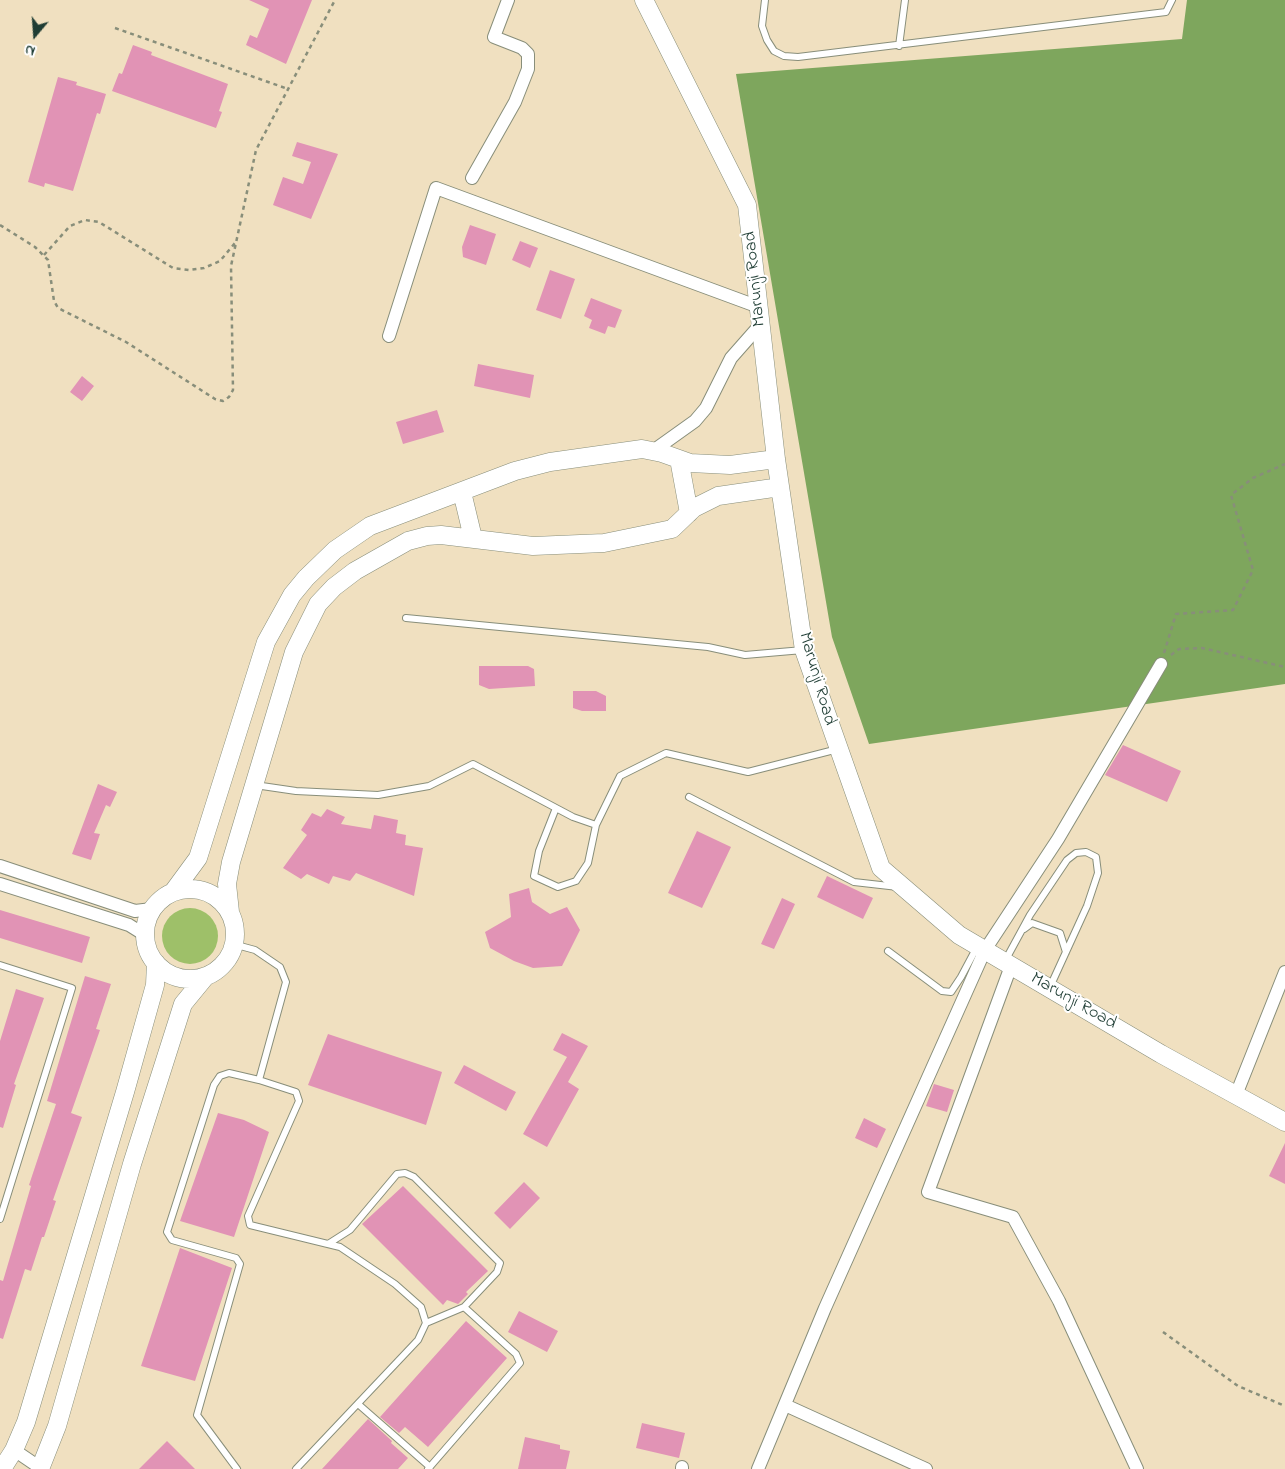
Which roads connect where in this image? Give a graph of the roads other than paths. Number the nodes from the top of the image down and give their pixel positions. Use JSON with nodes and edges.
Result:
{"nodes":[{"id":1,"x":508,"y":0,"type":"edge"},
{"id":2,"x":644,"y":0,"type":"edge"},
{"id":3,"x":765,"y":0,"type":"edge"},
{"id":4,"x":905,"y":0,"type":"edge"},
{"id":5,"x":1172,"y":0,"type":"edge"},
{"id":6,"x":899,"y":46,"type":"junction"},
{"id":7,"x":472,"y":178,"type":"dead end"},
{"id":8,"x":760,"y":316,"type":"junction"},
{"id":9,"x":389,"y":336,"type":"dead end"},
{"id":10,"x":653,"y":452,"type":"junction"},
{"id":11,"x":679,"y":459,"type":"junction"},
{"id":12,"x":776,"y":460,"type":"junction"},
{"id":13,"x":780,"y":487,"type":"junction"},
{"id":14,"x":462,"y":492,"type":"junction"},
{"id":15,"x":689,"y":513,"type":"junction"},
{"id":16,"x":473,"y":538,"type":"junction"},
{"id":17,"x":406,"y":618,"type":"dead end"},
{"id":18,"x":804,"y":650,"type":"junction"},
{"id":19,"x":1161,"y":664,"type":"road end"},
{"id":20,"x":838,"y":749,"type":"junction"},
{"id":21,"x":254,"y":785,"type":"junction"},
{"id":22,"x":689,"y":797,"type":"dead end"},
{"id":23,"x":556,"y":808,"type":"junction"},
{"id":24,"x":596,"y":825,"type":"junction"},
{"id":25,"x":0,"y":866,"type":"edge"},
{"id":26,"x":0,"y":884,"type":"edge"},
{"id":27,"x":904,"y":888,"type":"junction"},
{"id":28,"x":173,"y":892,"type":"junction"},
{"id":29,"x":152,"y":910,"type":"junction"},
{"id":30,"x":230,"y":912,"type":"junction"},
{"id":31,"x":1021,"y":931,"type":"junction"},
{"id":32,"x":145,"y":935,"type":"junction"},
{"id":33,"x":233,"y":944,"type":"junction"},
{"id":34,"x":981,"y":948,"type":"junction"},
{"id":35,"x":888,"y":951,"type":"dead end"},
{"id":36,"x":1066,"y":953,"type":"junction"},
{"id":37,"x":156,"y":963,"type":"junction"},
{"id":38,"x":1008,"y":964,"type":"junction"},
{"id":39,"x":0,"y":965,"type":"edge"},
{"id":40,"x":1285,"y":972,"type":"edge"},
{"id":41,"x":206,"y":976,"type":"junction"},
{"id":42,"x":1050,"y":988,"type":"junction"},
{"id":43,"x":259,"y":1080,"type":"junction"},
{"id":44,"x":1236,"y":1095,"type":"junction"},
{"id":45,"x":1285,"y":1122,"type":"edge"},
{"id":46,"x":0,"y":1219,"type":"edge"},
{"id":47,"x":328,"y":1244,"type":"junction"},
{"id":48,"x":464,"y":1307,"type":"junction"},
{"id":49,"x":426,"y":1323,"type":"junction"},
{"id":50,"x":358,"y":1404,"type":"junction"},
{"id":51,"x":785,"y":1404,"type":"junction"},
{"id":52,"x":14,"y":1450,"type":"junction"},
{"id":53,"x":41,"y":1468,"type":"edge"},
{"id":54,"x":429,"y":1468,"type":"edge"},
{"id":55,"x":2,"y":1469,"type":"edge"},
{"id":56,"x":237,"y":1469,"type":"edge"},
{"id":57,"x":296,"y":1469,"type":"edge"},
{"id":58,"x":758,"y":1469,"type":"edge"},
{"id":59,"x":926,"y":1469,"type":"edge"},
{"id":60,"x":1138,"y":1469,"type":"edge"}],
"edges":[{"from":1,"to":7,"type":"street"},
{"from":2,"to":8,"type":"street","name":"Marunji Road"},
{"from":3,"to":6,"type":"lane"},
{"from":4,"to":6,"type":"lane"},
{"from":5,"to":6,"type":"lane"},
{"from":8,"to":9,"type":"street"},
{"from":8,"to":10,"type":"street"},
{"from":8,"to":12,"type":"street","name":"Marunji Road"},
{"from":10,"to":11,"type":"street"},
{"from":10,"to":14,"type":"street"},
{"from":11,"to":12,"type":"street"},
{"from":11,"to":15,"type":"street"},
{"from":12,"to":13,"type":"street","name":"Marunji Road"},
{"from":13,"to":15,"type":"street"},
{"from":13,"to":18,"type":"street","name":"Marunji Road"},
{"from":14,"to":16,"type":"street"},
{"from":14,"to":28,"type":"street"},
{"from":15,"to":16,"type":"street"},
{"from":16,"to":21,"type":"street"},
{"from":17,"to":18,"type":"lane"},
{"from":18,"to":20,"type":"street","name":"Marunji Road"},
{"from":19,"to":34,"type":"street"},
{"from":20,"to":24,"type":"lane"},
{"from":20,"to":27,"type":"street","name":"Marunji Road"},
{"from":21,"to":23,"type":"lane"},
{"from":21,"to":30,"type":"street"},
{"from":22,"to":27,"type":"lane"},
{"from":23,"to":24,"type":"lane"},
{"from":23,"to":24,"type":"lane"},
{"from":25,"to":29,"type":"street"},
{"from":26,"to":32,"type":"street"},
{"from":27,"to":34,"type":"street","name":"Marunji Road"},
{"from":28,"to":29,"type":"street"},
{"from":28,"to":30,"type":"street"},
{"from":29,"to":32,"type":"street"},
{"from":30,"to":33,"type":"street"},
{"from":31,"to":36,"type":"lane"},
{"from":31,"to":36,"type":"lane"},
{"from":31,"to":38,"type":"lane"},
{"from":32,"to":37,"type":"street"},
{"from":33,"to":41,"type":"street"},
{"from":33,"to":43,"type":"lane"},
{"from":34,"to":35,"type":"lane"},
{"from":34,"to":38,"type":"street","name":"Marunji Road"},
{"from":34,"to":51,"type":"street"},
{"from":36,"to":42,"type":"lane"},
{"from":37,"to":41,"type":"street"},
{"from":37,"to":52,"type":"street"},
{"from":38,"to":42,"type":"street","name":"Marunji Road"},
{"from":38,"to":60,"type":"street"},
{"from":39,"to":46,"type":"lane"},
{"from":40,"to":44,"type":"street"},
{"from":41,"to":53,"type":"street"},
{"from":42,"to":44,"type":"street","name":"Marunji Road"},
{"from":43,"to":47,"type":"lane"},
{"from":43,"to":56,"type":"lane"},
{"from":44,"to":45,"type":"street","name":"Marunji Road"},
{"from":47,"to":48,"type":"lane"},
{"from":47,"to":49,"type":"lane"},
{"from":48,"to":49,"type":"lane"},
{"from":48,"to":54,"type":"lane"},
{"from":49,"to":50,"type":"lane"},
{"from":50,"to":54,"type":"lane"},
{"from":50,"to":57,"type":"lane"},
{"from":51,"to":58,"type":"street"},
{"from":51,"to":59,"type":"street"},
{"from":52,"to":53,"type":"street"},
{"from":52,"to":55,"type":"street"}]}
